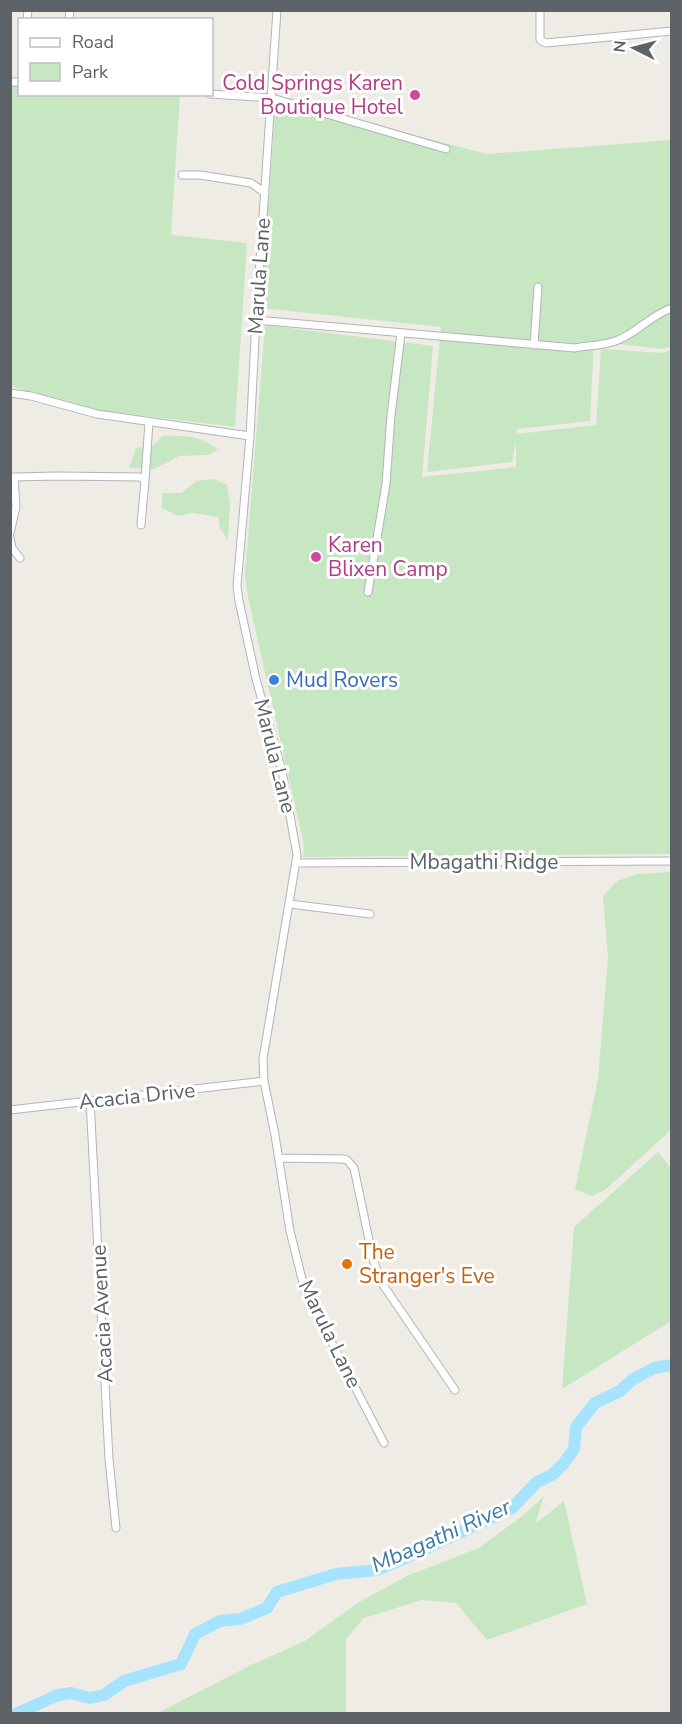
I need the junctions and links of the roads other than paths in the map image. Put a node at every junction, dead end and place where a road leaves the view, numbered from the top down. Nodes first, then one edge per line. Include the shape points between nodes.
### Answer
1 (277, 10) edge
2 (540, 10) edge
3 (672, 31) edge
4 (213, 94) edge
5 (272, 98) junction
6 (446, 148) dead end
7 (182, 175) dead end
8 (265, 193) junction
9 (538, 287) dead end
10 (672, 309) edge
11 (256, 320) junction
12 (401, 334) junction
13 (534, 345) junction
14 (10, 393) edge
15 (149, 422) junction
16 (250, 436) junction
17 (12, 477) edge
18 (145, 480) junction
19 (141, 525) dead end
20 (10, 533) edge
21 (10, 538) edge
22 (20, 558) dead end
23 (368, 591) dead end
24 (672, 861) edge
25 (297, 862) junction
26 (290, 904) junction
27 (370, 914) dead end
28 (264, 1081) junction
29 (90, 1100) junction
30 (10, 1110) edge
31 (279, 1158) junction
32 (455, 1390) dead end
33 (384, 1443) dead end
34 (116, 1528) dead end

1 - 5 street, Marula Lane
2 - 3 street via 539,35 546,43
4 - 5 street
5 - 6 street
5 - 8 street, Marula Lane
7 - 8 street via 251,183
8 - 11 street, Marula Lane
9 - 13 street
10 - 13 street via 659,312 633,333 605,345
11 - 12 street
11 - 16 street, Marula Lane
12 - 13 street
12 - 23 street via 386,484
14 - 15 street
15 - 16 street
15 - 18 street
16 - 25 street, Marula Lane via 237,593 282,771
17 - 18 street
17 - 20 street via 16,507
18 - 19 street
21 - 22 street
24 - 25 street, Mbagathi Ridge
25 - 26 street, Marula Lane
26 - 27 street
26 - 28 street, Marula Lane via 263,1059
28 - 29 street, Acacia Drive
28 - 31 street, Marula Lane
29 - 30 street, Acacia Drive
29 - 34 street, Acacia Avenue
31 - 32 street via 342,1159 354,1168 381,1282
31 - 33 street, Marula Lane via 290,1231 305,1291

